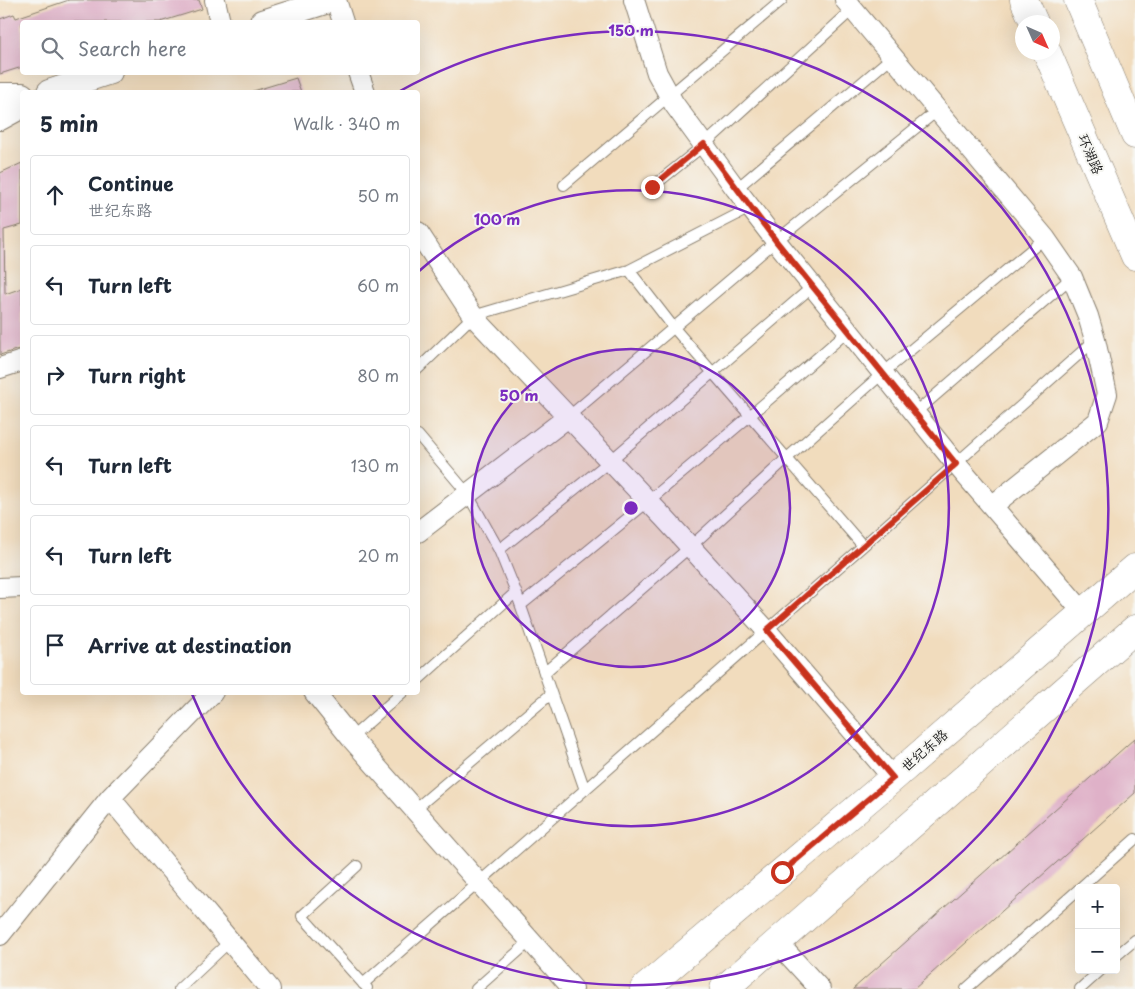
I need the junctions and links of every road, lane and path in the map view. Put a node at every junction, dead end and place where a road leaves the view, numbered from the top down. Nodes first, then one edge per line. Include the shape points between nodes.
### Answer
1 (215, 0) edge
2 (331, 0) edge
3 (336, 0) edge
4 (634, 0) edge
5 (782, 0) edge
6 (1024, 0) edge
7 (1078, 0) edge
8 (849, 5) edge
9 (1031, 15) edge
10 (220, 20) edge
11 (268, 20) edge
12 (341, 20) edge
13 (893, 56) junction
14 (1050, 60) edge
15 (101, 75) edge
16 (359, 75) edge
17 (55, 90) edge
18 (364, 90) edge
19 (0, 95) edge
20 (20, 95) edge
21 (670, 96) junction
22 (20, 102) edge
23 (20, 107) edge
24 (0, 108) edge
25 (938, 110) junction
26 (0, 118) edge
27 (1135, 135) edge
28 (704, 144) junction
29 (564, 185) dead end
30 (652, 187) dead end
31 (736, 189) junction
32 (750, 208) junction
33 (420, 235) edge
34 (1045, 238) junction
35 (776, 241) junction
36 (1135, 256) edge
37 (629, 270) junction
38 (1072, 277) junction
39 (813, 286) junction
40 (472, 316) junction
41 (674, 328) junction
42 (848, 331) junction
43 (1095, 340) junction
44 (20, 362) edge
45 (420, 367) edge
46 (0, 368) edge
47 (884, 373) junction
48 (712, 374) junction
49 (915, 413) junction
50 (751, 416) junction
51 (568, 417) junction
52 (420, 437) edge
53 (786, 459) junction
54 (610, 461) junction
55 (956, 464) junction
56 (467, 493) junction
57 (649, 502) junction
58 (992, 506) junction
59 (420, 530) edge
60 (863, 546) junction
61 (690, 547) junction
62 (499, 550) junction
63 (1135, 568) edge
64 (20, 587) edge
65 (0, 588) edge
66 (516, 592) junction
67 (521, 605) junction
68 (1083, 612) junction
69 (1135, 629) edge
70 (767, 630) junction
71 (544, 673) junction
72 (420, 678) edge
73 (551, 694) junction
74 (210, 695) edge
75 (316, 695) edge
76 (400, 695) edge
77 (351, 738) junction
78 (893, 778) junction
79 (585, 790) junction
80 (110, 798) junction
81 (414, 810) junction
82 (1135, 839) edge
83 (357, 866) dead end
84 (478, 883) junction
85 (1084, 884) edge
86 (1075, 892) edge
87 (0, 935) edge
88 (1135, 940) edge
89 (229, 942) junction
90 (529, 942) junction
91 (777, 942) junction
92 (1120, 953) edge
93 (1097, 974) edge
94 (366, 986) edge
95 (178, 989) edge
96 (270, 989) edge
97 (476, 989) edge
98 (573, 989) edge
99 (644, 989) edge
100 (724, 989) edge
101 (820, 989) edge
102 (966, 989) edge
103 (1080, 989) edge

1 - 10 street
2 - 11 street
3 - 12 street
4 - 21 street via 657,72
5 - 21 lane
6 - 9 main road
7 - 27 main road
8 - 13 street
8 - 28 lane
13 - 25 street
13 - 31 lane
14 - 36 main road, 环湖路
15 - 17 street
16 - 18 street
19 - 20 street
21 - 28 street
21 - 29 lane
22 - 24 street
23 - 26 street
25 - 34 street
25 - 35 lane
28 - 30 lane
28 - 31 street
31 - 32 street
32 - 35 street
32 - 37 lane
33 - 40 street
34 - 38 street
34 - 47 lane
35 - 39 street
35 - 41 lane
37 - 40 lane
37 - 41 lane
38 - 43 street
38 - 49 lane
39 - 42 street
39 - 48 lane
40 - 45 lane
40 - 51 street
41 - 48 lane
41 - 51 lane
42 - 47 street
42 - 50 lane
43 - 55 lane
43 - 58 street via 1107,394 1098,421
44 - 46 street
47 - 49 street
47 - 53 lane
48 - 50 lane
48 - 54 lane
49 - 55 street
50 - 53 lane
50 - 57 lane
51 - 54 street
51 - 56 street
52 - 56 lane
53 - 60 lane
53 - 61 lane
54 - 57 street
54 - 62 lane
55 - 58 street
55 - 60 lane
56 - 59 street
56 - 62 lane
57 - 61 street
57 - 67 lane
58 - 68 street
60 - 70 lane
61 - 70 street
61 - 71 lane
62 - 66 lane
63 - 68 main road, 世纪东路
64 - 65 street
66 - 67 lane
66 - 72 lane
67 - 71 lane
68 - 78 main road, 世纪东路
69 - 91 main road
70 - 78 street
70 - 79 lane
71 - 73 lane
73 - 79 lane
73 - 81 lane
74 - 80 street
75 - 77 street
76 - 77 lane
77 - 81 street
78 - 99 main road, 世纪东路
79 - 84 lane
80 - 87 street
80 - 89 street
81 - 84 street
82 - 85 lane
83 - 94 lane via 302,916
84 - 90 street
84 - 94 lane
86 - 102 lane
88 - 92 lane
89 - 95 lane
89 - 96 street
90 - 97 lane
90 - 98 street
91 - 100 main road
91 - 101 street
93 - 103 lane

